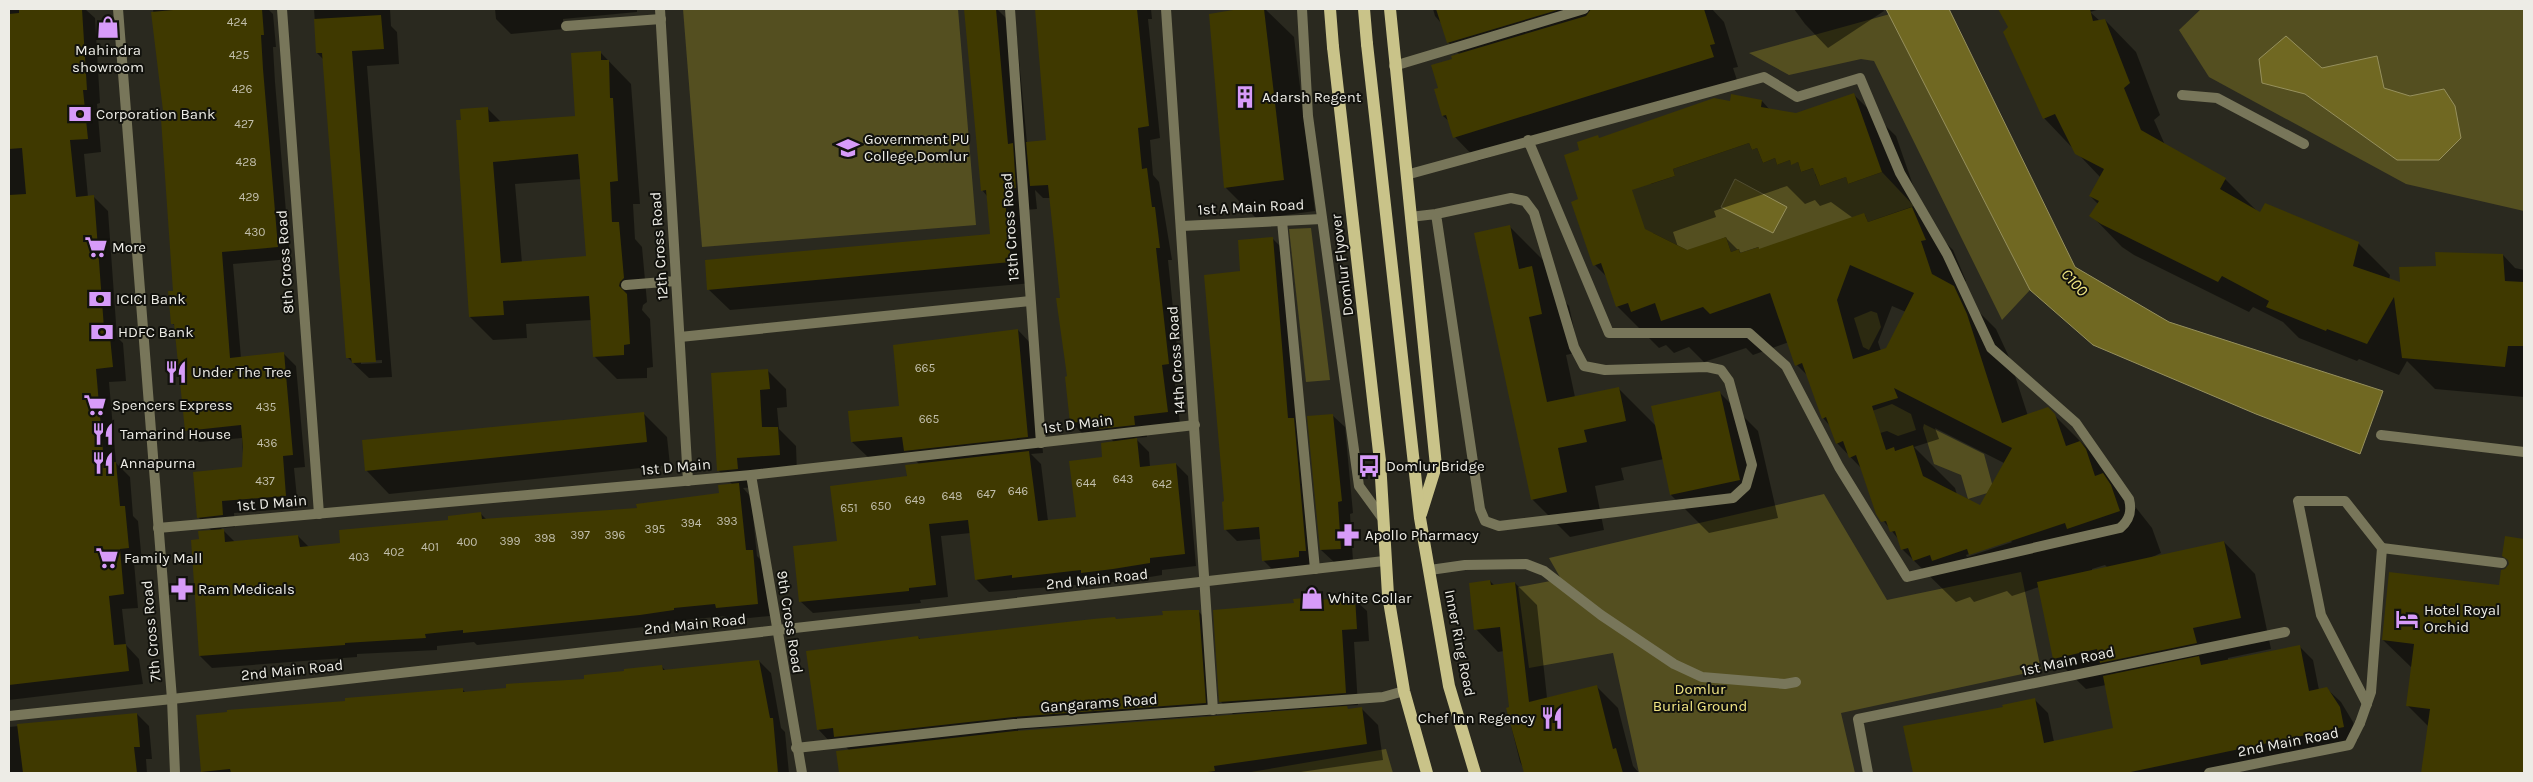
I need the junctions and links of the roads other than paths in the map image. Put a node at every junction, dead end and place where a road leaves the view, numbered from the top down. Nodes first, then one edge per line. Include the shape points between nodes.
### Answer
1 (118, 9) edge
2 (282, 9) edge
3 (1010, 9) edge
4 (1166, 9) edge
5 (1302, 9) edge
6 (1330, 9) edge
7 (1364, 9) edge
8 (1390, 9) edge
9 (1584, 9) edge
10 (660, 14) edge
11 (566, 26) dead end
12 (1394, 66) junction
13 (2182, 95) dead end
14 (1528, 140) junction
15 (2304, 144) dead end
16 (1406, 175) junction
17 (1436, 214) junction
18 (1410, 217) junction
19 (1322, 218) junction
20 (1282, 221) junction
21 (1182, 226) junction
22 (676, 281) junction
23 (626, 285) dead end
24 (1030, 301) junction
25 (680, 337) junction
26 (1195, 425) junction
27 (2381, 435) dead end
28 (1041, 443) junction
29 (2524, 452) edge
30 (751, 475) junction
31 (688, 481) junction
32 (319, 514) junction
33 (1384, 518) junction
34 (1420, 518) junction
35 (158, 528) junction
36 (2382, 548) junction
37 (1384, 561) junction
38 (2502, 563) dead end
39 (1315, 569) junction
40 (1430, 570) junction
41 (1205, 582) junction
42 (776, 630) junction
43 (2285, 632) dead end
44 (1796, 682) dead end
45 (1404, 691) junction
46 (172, 698) junction
47 (2367, 704) junction
48 (1213, 710) junction
49 (9, 716) edge
50 (796, 748) junction
51 (175, 773) edge
52 (802, 773) edge
53 (1427, 773) edge
54 (1475, 773) edge
55 (1868, 773) edge
56 (2209, 773) edge

1 - 35 street, 7th Cross Road
2 - 32 street, 8th Cross Road
3 - 24 street, 13th Cross Road
4 - 21 street, 14th Cross Road
5 - 19 street via 1308,116
6 - 33 main road, Domlur Flyover, bridge
7 - 34 main road, bridge
8 - 12 main road
9 - 12 street
10 - 11 street
10 - 22 street, 12th Cross Road
12 - 16 main road
13 - 15 street via 2217,98
14 - 14 street via 1609,333 1750,333 1786,366 1839,467 1907,577 2120,528 2128,519 2128,499 2076,423 1991,348 1947,254 1900,173 1860,78 1797,97 1764,77
14 - 16 street
16 - 18 main road
17 - 17 street via 1511,198 1525,201 1534,213 1574,347 1584,366 1605,370 1707,367 1722,370 1729,381 1752,465 1746,486 1733,498 1499,526 1485,521 1480,509
17 - 18 street
18 - 34 main road via 1436,466
19 - 20 street, 1st A Main Road
19 - 33 street via 1359,486
20 - 21 street, 1st A Main Road
20 - 39 street
21 - 26 street, 14th Cross Road
22 - 23 street
22 - 25 street, 12th Cross Road
24 - 25 street
24 - 28 street, 13th Cross Road
25 - 31 street, 12th Cross Road
26 - 28 street, 1st D Main
26 - 41 street, 14th Cross Road
27 - 29 street
28 - 30 street, 1st D Main
30 - 31 street, 1st D Main
30 - 42 street, 9th Cross Road
31 - 32 street, 1st D Main
32 - 35 street, 1st D Main
33 - 37 main road
34 - 40 main road, Inner Ring Road
35 - 46 street, 7th Cross Road
36 - 38 street
36 - 47 street via 2371,692
36 - 47 street via 2345,501 2298,501 2322,615
37 - 39 street, 2nd Main Road
37 - 45 main road
39 - 41 street, 2nd Main Road
40 - 44 street via 1465,565 1526,564 1544,571 1674,664 1702,677 1785,684
40 - 54 main road, Inner Ring Road via 1449,686
41 - 42 street, 2nd Main Road
41 - 48 street, 14th Cross Road
42 - 46 street, 2nd Main Road
42 - 50 street, 9th Cross Road
43 - 55 street, 1st Main Road via 1858,719
45 - 48 street, Gangarams Road via 1383,697
45 - 53 main road
46 - 49 street, 2nd Main Road
46 - 51 street, 7th Cross Road
47 - 56 street, 2nd Main Road via 2349,745
48 - 50 street, Gangarams Road via 1014,724
50 - 52 street, 9th Cross Road

